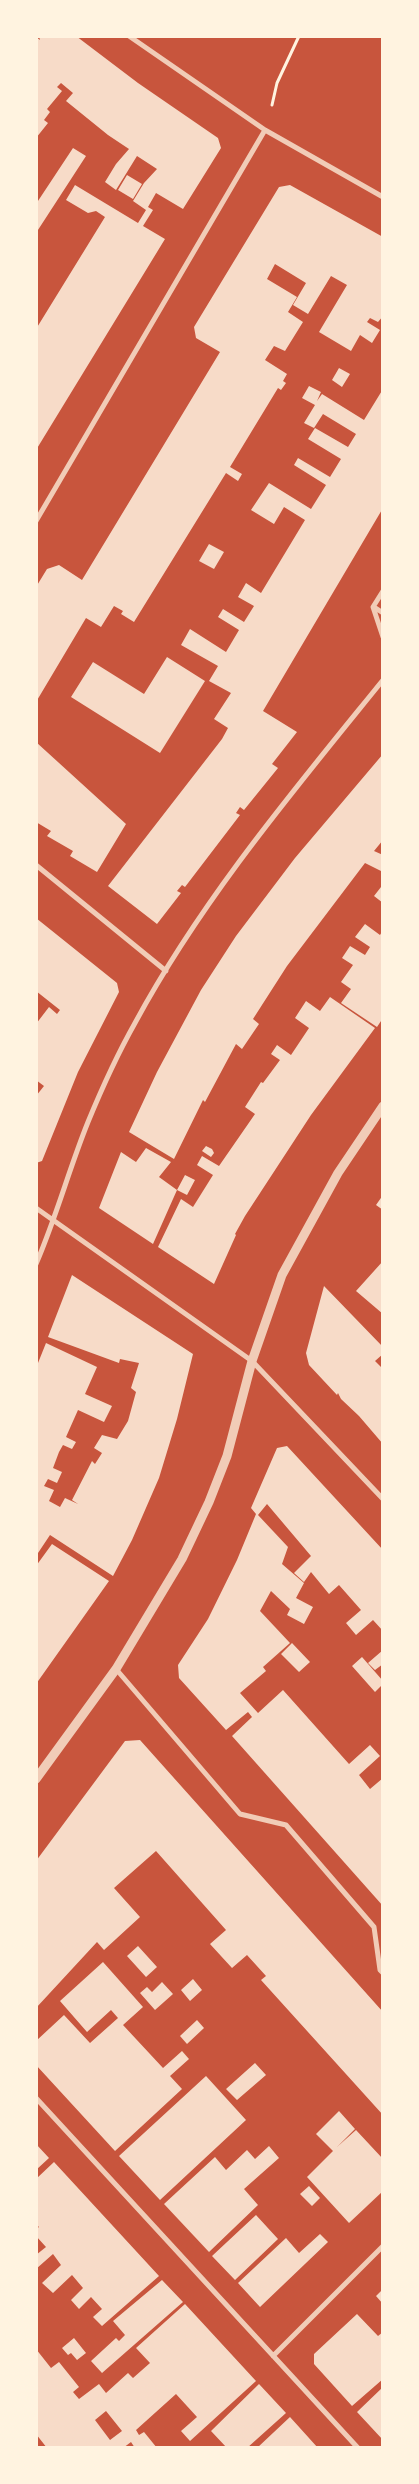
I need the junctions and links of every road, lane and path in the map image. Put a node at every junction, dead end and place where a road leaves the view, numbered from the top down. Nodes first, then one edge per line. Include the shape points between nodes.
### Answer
1 (129, 36) edge
2 (299, 36) edge
3 (265, 130) junction
4 (383, 197) edge
5 (36, 521) edge
6 (383, 591) edge
7 (373, 607) junction
8 (383, 613) edge
9 (383, 637) edge
10 (383, 680) edge
11 (36, 865) edge
12 (166, 971) junction
13 (383, 1106) edge
14 (36, 1208) edge
15 (55, 1221) junction
16 (36, 1264) edge
17 (252, 1361) junction
18 (383, 1499) edge
19 (116, 1669) junction
20 (36, 1779) edge
21 (383, 1973) edge
22 (36, 2098) edge
23 (383, 2246) edge
24 (273, 2356) junction
25 (358, 2448) edge

1 - 3 street
2 - 3 path via 277,83
3 - 4 street
3 - 5 street
6 - 7 street
7 - 8 street
7 - 9 street
10 - 12 street via 252,842
11 - 12 street
12 - 15 street via 108,1076 88,1123
13 - 17 street via 338,1173 282,1275
14 - 15 street
15 - 16 street
15 - 17 street
17 - 18 street
17 - 19 street via 230,1446 209,1502 182,1560
19 - 20 street
19 - 21 street via 240,1814 286,1826 374,1927
22 - 24 street
23 - 24 street
24 - 25 street

